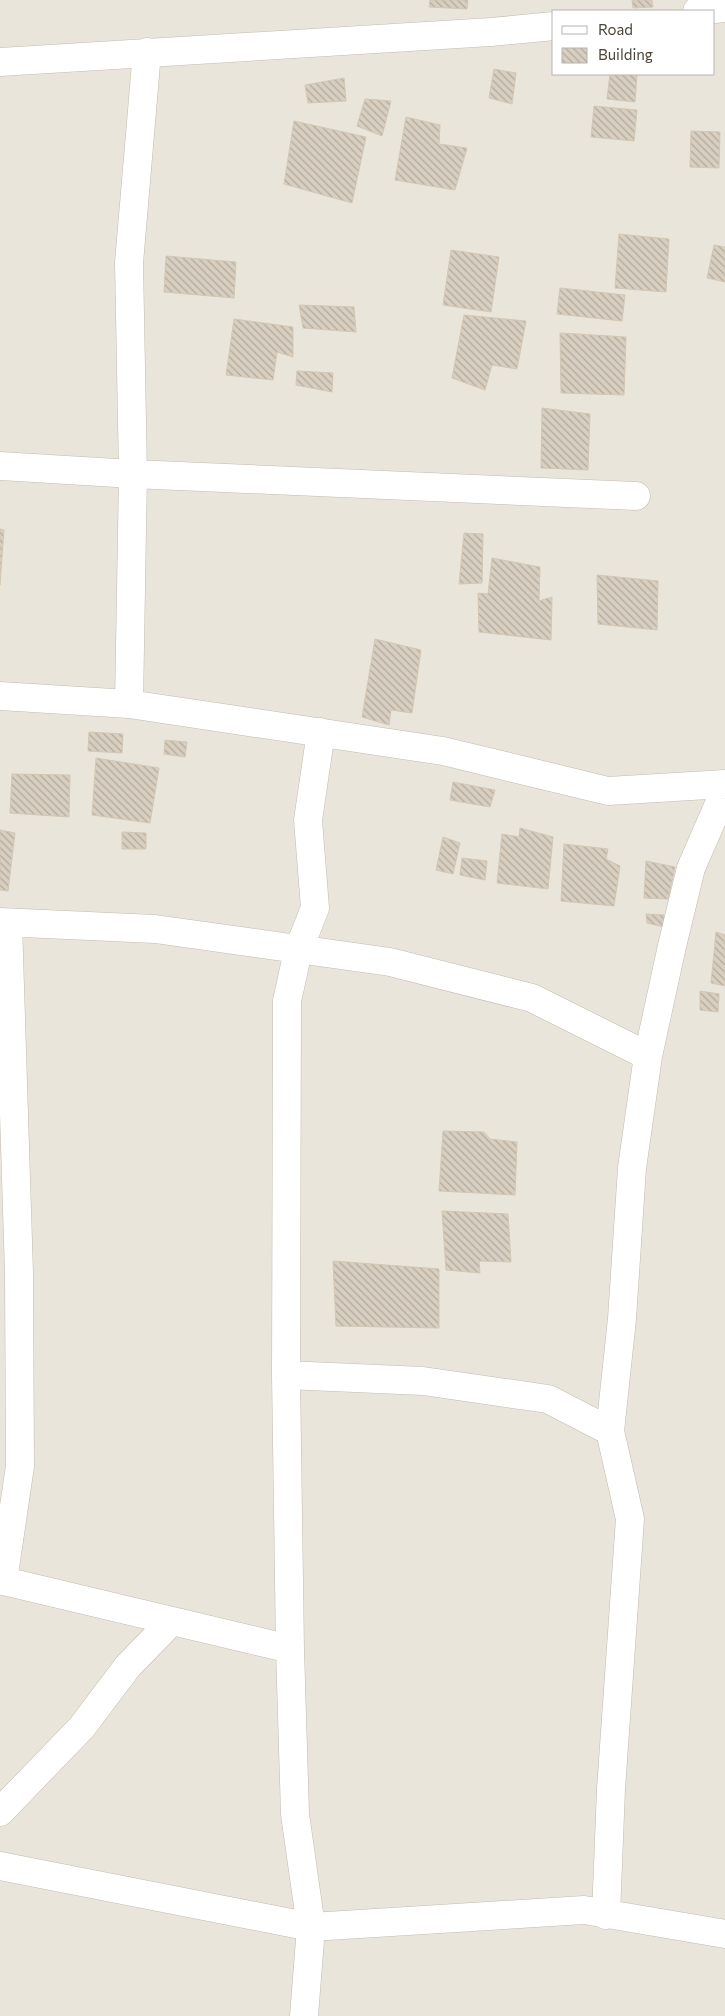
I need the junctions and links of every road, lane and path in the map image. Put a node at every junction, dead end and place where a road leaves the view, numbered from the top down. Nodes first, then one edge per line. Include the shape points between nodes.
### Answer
1 (725, 8) edge
2 (706, 10) edge
3 (552, 26) edge
4 (147, 52) junction
5 (0, 62) edge
6 (0, 466) edge
7 (133, 474) junction
8 (636, 496) dead end
9 (0, 696) edge
10 (129, 704) junction
11 (321, 732) junction
12 (725, 784) edge
13 (725, 790) edge
14 (4, 922) edge
15 (298, 951) junction
16 (648, 1056) junction
17 (286, 1375) junction
18 (610, 1432) junction
19 (2, 1581) edge
20 (172, 1620) junction
21 (290, 1649) junction
22 (0, 1812) edge
23 (0, 1866) edge
24 (606, 1915) junction
25 (311, 1927) junction
26 (725, 1934) edge
27 (304, 2016) edge

1 - 2 street
3 - 4 street
4 - 5 street
4 - 7 street via 129,263
6 - 7 street
7 - 8 street
7 - 10 street
9 - 10 street
10 - 11 street
11 - 12 street via 442,751 608,791
11 - 15 street via 308,820 315,908
13 - 16 street via 691,868
14 - 15 street via 155,929
14 - 19 street via 19,1273 20,1466
15 - 16 street via 390,962 532,998
15 - 17 street via 287,1000
16 - 18 street via 632,1168 622,1319
17 - 18 street via 423,1380 548,1399
17 - 21 street
18 - 24 street via 630,1519 611,1789
19 - 20 street
20 - 21 street
20 - 22 street via 128,1666 82,1727
21 - 25 street via 294,1814
23 - 25 street
24 - 25 street via 584,1910
24 - 26 street
25 - 27 street

